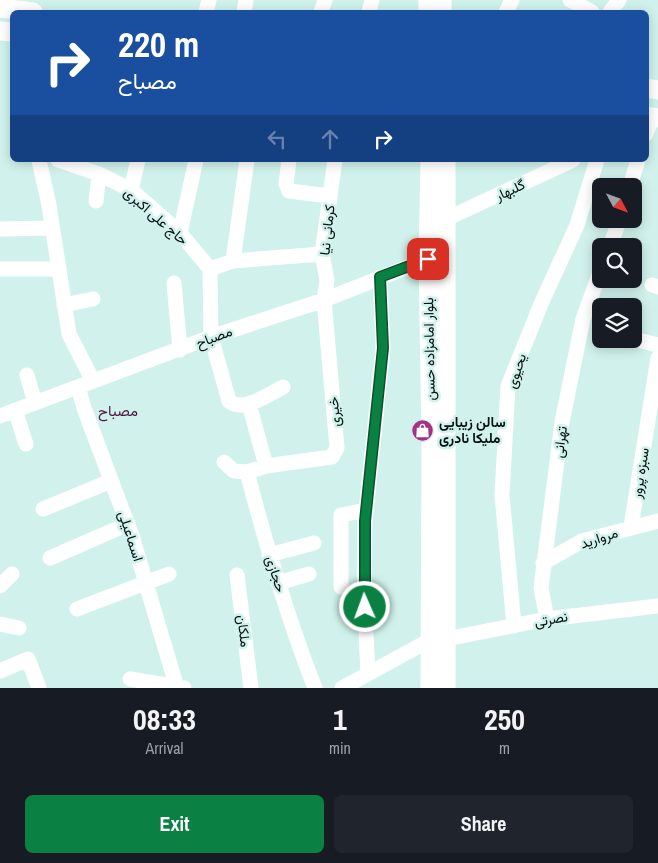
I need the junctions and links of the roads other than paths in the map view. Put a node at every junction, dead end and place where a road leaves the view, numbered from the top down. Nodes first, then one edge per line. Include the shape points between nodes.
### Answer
1 (576, 1) edge
2 (0, 8) edge
3 (18, 10) edge
4 (589, 10) edge
5 (39, 162) edge
6 (64, 162) edge
7 (138, 162) edge
8 (196, 162) edge
9 (246, 162) edge
10 (289, 162) edge
11 (334, 162) edge
12 (430, 162) edge
13 (446, 162) edge
14 (569, 162) edge
15 (596, 162) edge
16 (637, 162) edge
17 (100, 174) junction
18 (632, 178) edge
19 (131, 190) junction
20 (330, 196) junction
21 (96, 201) dead end
22 (446, 219) junction
23 (52, 228) junction
24 (0, 229) edge
25 (180, 233) junction
26 (322, 254) junction
27 (428, 259) junction
28 (233, 261) junction
29 (0, 269) edge
30 (58, 269) junction
31 (210, 269) junction
32 (380, 277) junction
33 (174, 283) dead end
34 (594, 288) edge
35 (93, 298) dead end
36 (324, 300) junction
37 (64, 305) junction
38 (212, 337) junction
39 (642, 340) edge
40 (658, 345) edge
41 (180, 350) junction
42 (658, 358) edge
43 (27, 375) dead end
44 (85, 384) junction
45 (283, 387) dead end
46 (35, 403) junction
47 (249, 404) junction
48 (15, 410) junction
49 (0, 416) edge
50 (26, 444) dead end
51 (266, 466) junction
52 (111, 481) junction
53 (43, 509) dead end
54 (366, 510) junction
55 (658, 521) edge
56 (128, 524) junction
57 (631, 527) junction
58 (314, 543) dead end
59 (269, 555) junction
60 (50, 558) dead end
61 (543, 563) junction
62 (12, 574) dead end
63 (169, 574) dead end
64 (308, 574) dead end
65 (237, 575) dead end
66 (146, 583) junction
67 (278, 584) junction
68 (0, 586) edge
69 (341, 587) dead end
70 (658, 606) edge
71 (77, 609) dead end
72 (547, 619) junction
73 (0, 624) edge
74 (514, 626) junction
75 (19, 628) dead end
76 (438, 640) junction
77 (0, 671) edge
78 (368, 674) junction
79 (130, 679) dead end
80 (180, 687) edge
81 (38, 688) edge
82 (251, 688) edge
83 (314, 688) edge
84 (342, 688) edge
85 (430, 688) edge
86 (446, 688) edge

1 - 4 street
2 - 3 main road
5 - 23 street, اسماعیلی
6 - 17 street, حاج علی اکبری
7 - 19 street
8 - 25 street
9 - 28 street
10 - 20 street via 286,184 289,191
11 - 20 street, کرمانی نیا
12 - 27 main road, بلوار امامزاده حسن
13 - 22 main road, بلوار امامزاده حسن
14 - 22 street, گلبهار
15 - 74 street, یحیوی via 577,225 508,386 502,495
16 - 18 street
17 - 19 street, حاج علی اکبری
17 - 21 street
19 - 25 street, حاج علی اکبری
20 - 26 street, کرمانی نیا
22 - 76 main road, بلوار امامزاده حسن
23 - 24 street
23 - 30 street, اسماعیلی
25 - 31 street, حاج علی اکبری
26 - 28 street
26 - 36 street, کرمانی نیا via 328,280
27 - 32 street, مصباح
27 - 76 main road, بلوار امامزاده حسن
28 - 31 street
29 - 30 street
30 - 37 street, اسماعیلی
31 - 38 street
32 - 36 street, مصباح
32 - 54 street via 383,348
33 - 41 street
34 - 61 street, تهرانی via 583,319 562,422
35 - 37 street
36 - 38 street, مصباح
36 - 51 street, خیری via 337,448 332,457
37 - 44 street, اسماعیلی via 69,334
38 - 41 street, مصباح
38 - 47 street via 229,401 239,406
39 - 40 street
41 - 44 street, مصباح
42 - 57 street, سبزه پرور
43 - 46 street
44 - 46 street, مصباح
44 - 52 street, اسماعیلی via 84,408
45 - 47 street
46 - 48 street, مصباح
47 - 51 street
48 - 49 street, مصباح
48 - 50 street
51 - 59 street, حجازی via 235,468
52 - 53 street
52 - 56 street, اسماعیلی
54 - 69 street via 341,515
54 - 78 street via 364,590
55 - 57 street, مروارید
56 - 60 street
56 - 66 street, اسماعیلی
57 - 61 street, مروارید via 582,541
58 - 59 street
59 - 67 street, حجازی
61 - 72 street, تهرانی via 541,588
62 - 68 street
63 - 66 street
64 - 67 street
65 - 82 street, ملکان
66 - 71 street
66 - 80 street, اسماعیلی
67 - 83 street, حجازی
70 - 72 street, نصرتی
72 - 74 street, نصرتی
73 - 75 street
74 - 76 street, نصرتی
76 - 78 street, نصرتی
76 - 85 main road, بلوار امامزاده حسن
76 - 86 main road, بلوار امامزاده حسن
77 - 81 street via 28,659
78 - 84 street, نصرتی
79 - 80 street

